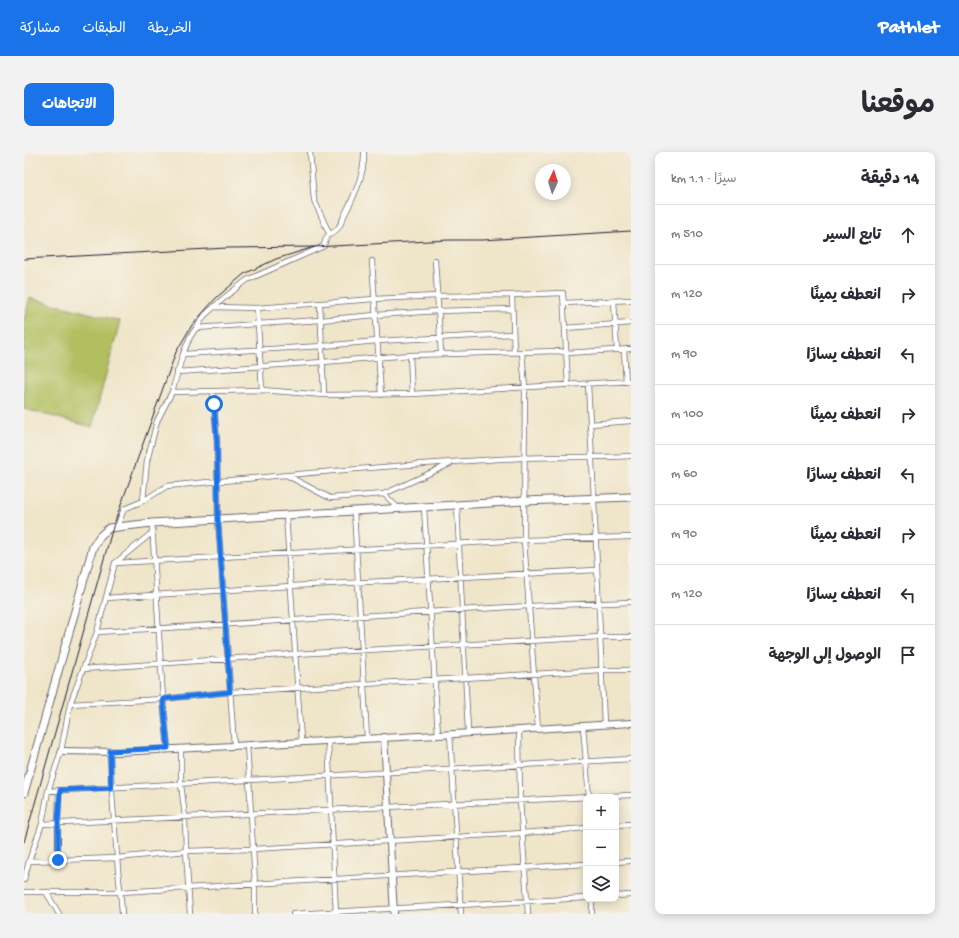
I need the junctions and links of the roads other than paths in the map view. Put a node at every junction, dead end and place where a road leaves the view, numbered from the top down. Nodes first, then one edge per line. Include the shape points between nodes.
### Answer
1 (310, 152) edge
2 (364, 152) edge
3 (330, 233) junction
4 (435, 260) dead end
5 (372, 261) dead end
6 (512, 295) junction
7 (437, 296) junction
8 (374, 299) junction
9 (631, 300) edge
10 (614, 301) junction
11 (564, 303) junction
12 (320, 304) junction
13 (214, 306) junction
14 (257, 308) junction
15 (512, 309) junction
16 (438, 311) junction
17 (375, 315) junction
18 (321, 320) junction
19 (631, 323) edge
20 (616, 324) junction
21 (258, 325) junction
22 (196, 328) junction
23 (565, 328) junction
24 (513, 334) junction
25 (440, 337) junction
26 (377, 341) junction
27 (322, 346) junction
28 (260, 349) junction
29 (631, 349) edge
30 (617, 350) junction
31 (624, 350) junction
32 (514, 352) junction
33 (522, 352) junction
34 (567, 352) junction
35 (441, 353) junction
36 (183, 354) junction
37 (410, 355) junction
38 (378, 357) junction
39 (323, 362) junction
40 (261, 366) junction
41 (177, 372) junction
42 (628, 381) edge
43 (588, 384) junction
44 (568, 385) junction
45 (525, 388) junction
46 (262, 390) junction
47 (172, 392) junction
48 (213, 392) junction
49 (381, 394) junction
50 (412, 394) junction
51 (324, 395) junction
52 (631, 421) edge
53 (590, 424) junction
54 (631, 456) edge
55 (524, 458) junction
56 (592, 458) junction
57 (454, 462) junction
58 (287, 476) junction
59 (218, 481) junction
60 (384, 494) junction
61 (631, 497) edge
62 (594, 499) junction
63 (524, 501) junction
64 (143, 502) junction
65 (457, 505) junction
66 (424, 507) junction
67 (398, 508) junction
68 (354, 511) junction
69 (286, 515) junction
70 (218, 519) junction
71 (152, 523) junction
72 (117, 527) junction
73 (153, 532) junction
74 (595, 537) junction
75 (631, 537) edge
76 (524, 540) junction
77 (459, 544) junction
78 (426, 545) junction
79 (356, 550) junction
80 (289, 553) junction
81 (221, 557) junction
82 (155, 561) junction
83 (114, 563) junction
84 (596, 570) junction
85 (527, 574) junction
86 (461, 578) junction
87 (428, 579) junction
88 (358, 583) junction
89 (291, 586) junction
90 (223, 591) junction
91 (157, 596) junction
92 (106, 598) junction
93 (631, 602) edge
94 (598, 604) junction
95 (529, 606) junction
96 (462, 611) junction
97 (430, 612) junction
98 (360, 617) junction
99 (293, 621) junction
100 (226, 624) junction
101 (159, 629) junction
102 (96, 632) junction
103 (600, 637) junction
104 (631, 637) edge
105 (532, 641) junction
106 (464, 645) junction
107 (432, 647) junction
108 (362, 651) junction
109 (295, 654) junction
110 (228, 658) junction
111 (161, 664) junction
112 (83, 669) junction
113 (601, 670) junction
114 (631, 670) edge
115 (534, 674) junction
116 (465, 679) junction
117 (434, 680) junction
118 (364, 684) junction
119 (298, 688) junction
120 (230, 692) junction
121 (163, 699) junction
122 (70, 704) junction
123 (631, 723) edge
124 (604, 724) junction
125 (583, 726) junction
126 (538, 729) junction
127 (519, 730) junction
128 (468, 732) junction
129 (450, 734) junction
130 (438, 735) junction
131 (384, 737) junction
132 (367, 738) junction
133 (328, 740) junction
134 (301, 741) junction
135 (247, 744) junction
136 (234, 745) junction
137 (168, 748) junction
138 (181, 748) junction
139 (61, 751) junction
140 (110, 751) junction
141 (631, 759) edge
142 (585, 762) junction
143 (519, 766) junction
144 (452, 769) junction
145 (386, 773) junction
146 (330, 776) junction
147 (249, 780) junction
148 (180, 784) junction
149 (111, 788) junction
150 (60, 790) junction
151 (48, 791) junction
152 (24, 793) edge
153 (589, 794) edge
154 (631, 794) edge
155 (619, 795) edge
156 (583, 797) edge
157 (520, 800) junction
158 (454, 803) junction
159 (388, 807) junction
160 (331, 809) junction
161 (251, 813) junction
162 (185, 816) junction
163 (114, 820) junction
164 (58, 823) junction
165 (42, 824) junction
166 (631, 824) edge
167 (619, 826) edge
168 (583, 828) edge
169 (523, 833) junction
170 (456, 837) junction
171 (390, 841) junction
172 (333, 845) junction
173 (253, 850) junction
174 (186, 851) junction
175 (117, 858) junction
176 (58, 860) junction
177 (29, 861) junction
178 (631, 861) edge
179 (619, 862) edge
180 (583, 864) edge
181 (525, 867) junction
182 (458, 871) junction
183 (392, 875) junction
184 (335, 879) junction
185 (24, 880) edge
186 (255, 884) junction
187 (188, 888) junction
188 (24, 892) edge
189 (46, 892) junction
190 (121, 892) junction
191 (631, 895) edge
192 (619, 896) edge
193 (583, 898) edge
194 (528, 901) junction
195 (592, 902) edge
196 (460, 905) junction
197 (394, 911) edge
198 (336, 913) edge
199 (59, 914) edge
200 (122, 914) edge
201 (190, 914) edge
202 (255, 914) edge
203 (293, 914) edge
204 (460, 914) edge
205 (528, 914) edge
206 (592, 914) edge

1 - 3 street via 314,200
2 - 3 street via 360,180 352,200 338,228
3 - 13 street via 325,239 324,246 247,280
4 - 7 street
5 - 8 street
6 - 7 street
6 - 11 street via 563,293
6 - 15 street
7 - 8 street
7 - 16 street
8 - 12 street
8 - 17 street
9 - 10 street
10 - 11 street
10 - 20 street
11 - 23 street
12 - 14 street
12 - 18 street
13 - 14 street
13 - 22 street
14 - 21 street
15 - 16 street
15 - 24 street
16 - 17 street
16 - 25 street
17 - 18 street
17 - 26 street
18 - 21 street
18 - 27 street
19 - 20 street
20 - 23 street
20 - 30 street
21 - 22 street
21 - 28 street
22 - 36 street
23 - 34 street
24 - 25 street
24 - 32 street
25 - 26 street
25 - 35 street
26 - 27 street
26 - 38 street
27 - 28 street
27 - 39 street
28 - 36 street
28 - 40 street
29 - 31 street
30 - 31 street
30 - 34 street
31 - 42 street
32 - 33 street
32 - 35 street
33 - 34 street
33 - 45 street
34 - 44 street
35 - 37 street
36 - 41 street
37 - 38 street
37 - 50 street
38 - 39 street
38 - 49 street
39 - 40 street
39 - 51 street
40 - 41 street
40 - 46 street
41 - 47 street
42 - 43 street
43 - 44 street
43 - 53 street
44 - 45 street
45 - 50 street
45 - 55 street
46 - 48 street
46 - 51 street
47 - 48 street
47 - 64 street via 158,421 147,461
48 - 59 street
49 - 50 street
49 - 51 street
52 - 53 street
53 - 56 street
54 - 56 street
55 - 56 street
55 - 57 street
55 - 63 street
56 - 62 street
57 - 58 street
57 - 60 street
58 - 59 street
58 - 60 street via 330,498
59 - 64 street via 167,486
59 - 70 street
60 - 67 street
61 - 62 main road
62 - 63 main road
62 - 74 street
63 - 65 main road
63 - 76 street
64 - 72 street via 124,509
65 - 66 main road
65 - 77 street
66 - 67 main road
66 - 78 street
67 - 68 main road
68 - 69 main road
68 - 79 street
69 - 70 main road
69 - 80 street
70 - 71 main road
70 - 81 street
71 - 72 main road
71 - 73 street
72 - 152 main road via 109,528 93,547
73 - 82 street
73 - 83 street
74 - 75 street
74 - 76 street
74 - 84 street
76 - 77 street
76 - 85 street
77 - 78 street
77 - 86 street
78 - 79 street
78 - 87 street
79 - 80 street
79 - 88 street
80 - 81 street
80 - 89 street
81 - 82 street
81 - 90 street
82 - 83 street
82 - 91 street
83 - 92 street
84 - 85 street
84 - 94 street
85 - 86 street
85 - 95 street
86 - 87 street
86 - 96 street
87 - 88 street
87 - 97 street
88 - 89 street
88 - 98 street
89 - 90 street
89 - 99 street
90 - 91 street
90 - 100 street
91 - 92 street
91 - 101 street
92 - 102 street
93 - 94 street
94 - 95 street
94 - 103 street
95 - 96 street
95 - 105 street
96 - 97 street
96 - 106 street
97 - 98 street
97 - 107 street
98 - 99 street
98 - 108 street
99 - 100 street
99 - 109 street
100 - 101 street
100 - 110 street
101 - 102 street
101 - 111 street
102 - 112 street
103 - 104 street
103 - 105 street
103 - 113 street
105 - 106 street
105 - 115 street
106 - 107 street
106 - 116 street
107 - 108 street
107 - 117 street
108 - 109 street
108 - 118 street
109 - 110 street
109 - 119 street
110 - 111 street
110 - 120 street
111 - 112 street
111 - 121 street
112 - 122 street
113 - 114 street
113 - 115 street
113 - 124 street
115 - 116 street
115 - 126 street
116 - 117 street
116 - 128 street
117 - 118 street
117 - 130 street
118 - 119 street
118 - 132 street
119 - 120 street
119 - 134 street
120 - 121 street
120 - 136 street
121 - 122 street
121 - 137 street
122 - 139 street
123 - 124 street
124 - 125 street
125 - 126 street
125 - 142 street
126 - 127 street
127 - 128 street
127 - 143 street
128 - 129 street
129 - 130 street
129 - 144 street
130 - 131 street
131 - 132 street
131 - 145 street
132 - 133 street
133 - 134 street
133 - 146 street
134 - 135 street
135 - 136 street
135 - 147 street
136 - 138 street
137 - 138 street
137 - 140 street
138 - 148 street
139 - 140 street
139 - 151 street
140 - 149 street
141 - 142 street
142 - 143 street
142 - 153 street
143 - 144 street
143 - 157 street
144 - 145 street
144 - 158 street
145 - 146 street
145 - 159 street
146 - 147 street
146 - 160 street
147 - 148 street
147 - 161 street
148 - 149 street
148 - 162 street
149 - 150 street
149 - 163 street
150 - 151 street
150 - 164 street
151 - 165 street
154 - 155 street
156 - 157 street
157 - 158 street
157 - 169 street
158 - 159 street
158 - 170 street
159 - 160 street
159 - 171 street
160 - 161 street
160 - 172 street
161 - 162 street
161 - 173 street
162 - 163 street
162 - 174 street
163 - 164 street
163 - 175 street
164 - 165 street
164 - 176 street
165 - 177 street
166 - 167 street
168 - 169 street
169 - 170 street
169 - 181 street
170 - 171 street
170 - 182 street
171 - 172 street
171 - 183 street
172 - 173 street
172 - 184 street
173 - 174 street
173 - 186 street
174 - 175 street
174 - 187 street
175 - 176 street
175 - 190 street
176 - 177 street
177 - 185 street
178 - 179 street
180 - 181 street
181 - 182 street
181 - 194 street
182 - 183 street
182 - 196 street
183 - 184 street
183 - 197 street
184 - 186 street
184 - 198 street
186 - 187 street
186 - 202 street
187 - 190 street
187 - 201 street
188 - 189 street
189 - 190 street
189 - 199 street
190 - 200 street
191 - 192 street
193 - 194 street
194 - 196 street
194 - 205 street
195 - 206 street
196 - 197 street
196 - 204 street
197 - 198 street
198 - 203 street

